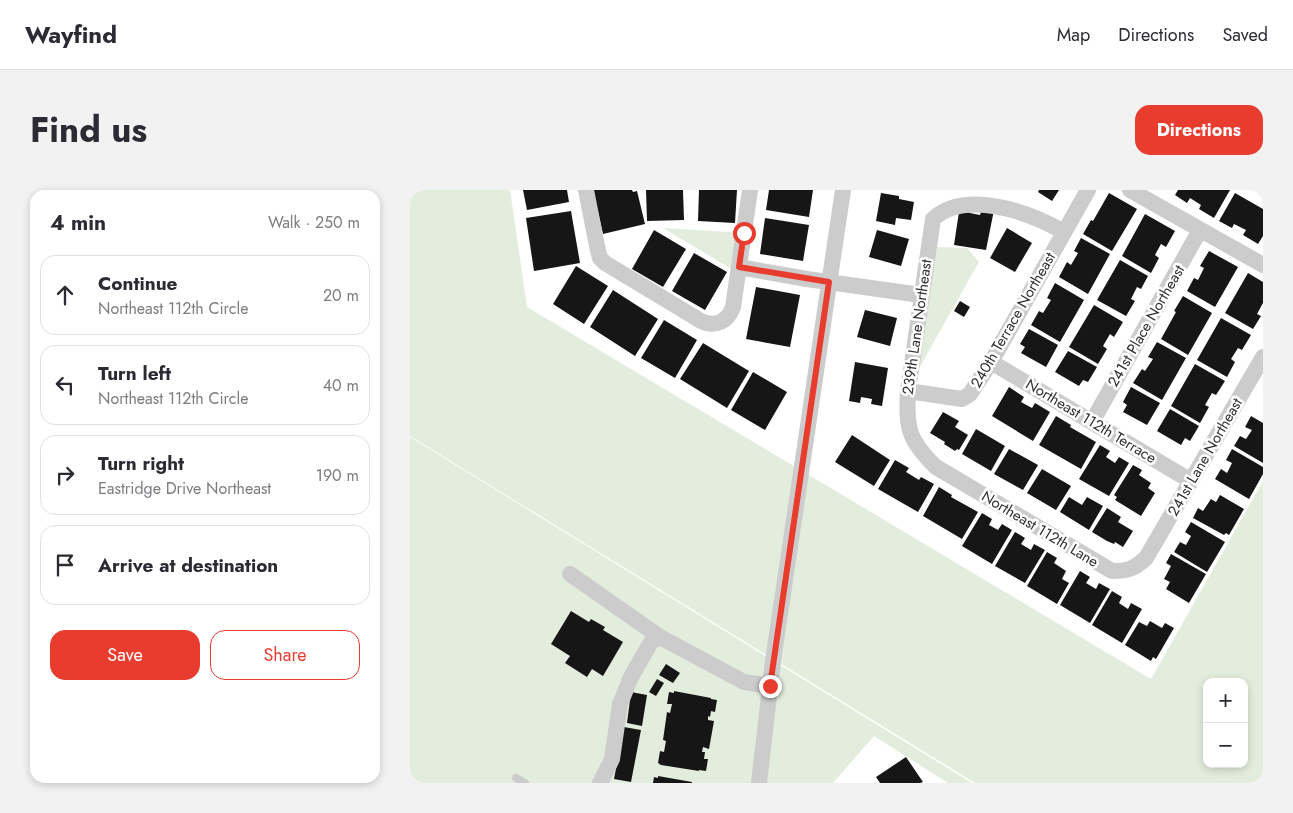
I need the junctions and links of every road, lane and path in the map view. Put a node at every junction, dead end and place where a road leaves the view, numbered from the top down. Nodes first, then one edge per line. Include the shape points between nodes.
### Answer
1 (586, 190) edge
2 (750, 190) edge
3 (843, 190) edge
4 (1088, 190) edge
5 (1130, 190) edge
6 (1200, 230) junction
7 (1064, 232) junction
8 (1263, 265) edge
9 (739, 267) junction
10 (829, 282) junction
11 (921, 295) junction
12 (1263, 356) edge
13 (991, 362) junction
14 (908, 391) junction
15 (1092, 422) junction
16 (936, 467) joint
17 (1191, 482) junction
18 (1146, 558) joint
19 (570, 574) dead end
20 (660, 637) junction
21 (770, 686) junction
22 (516, 778) dead end
23 (525, 783) edge
24 (600, 783) edge
25 (759, 783) edge

1 - 9 street via 600,258 605,264 701,321 714,324 729,315
2 - 9 street
3 - 10 street
4 - 7 street, 240th Terrace Northeast
5 - 6 street
6 - 8 street
6 - 15 street, 241st Place Northeast
7 - 11 street, 239th Lane Northeast via 1009,200 974,193 955,196 939,208 933,219
7 - 13 street, 240th Terrace Northeast
9 - 10 street
10 - 11 street
10 - 21 street
11 - 14 street, 239th Lane Northeast
12 - 17 street, 241st Lane Northeast
13 - 14 street, 240th Terrace Northeast via 970,394 962,399
13 - 15 street, Northeast 112th Terrace
14 - 16 street, 239th Lane Northeast via 908,427 917,447
15 - 17 street, Northeast 112th Terrace
16 - 18 street, Northeast 112th Lane via 1112,571 1136,567
17 - 18 street, 241st Lane Northeast
19 - 20 street
20 - 21 street via 744,682
20 - 24 street via 651,642 631,677 620,704 612,759
21 - 25 street
22 - 23 lane

